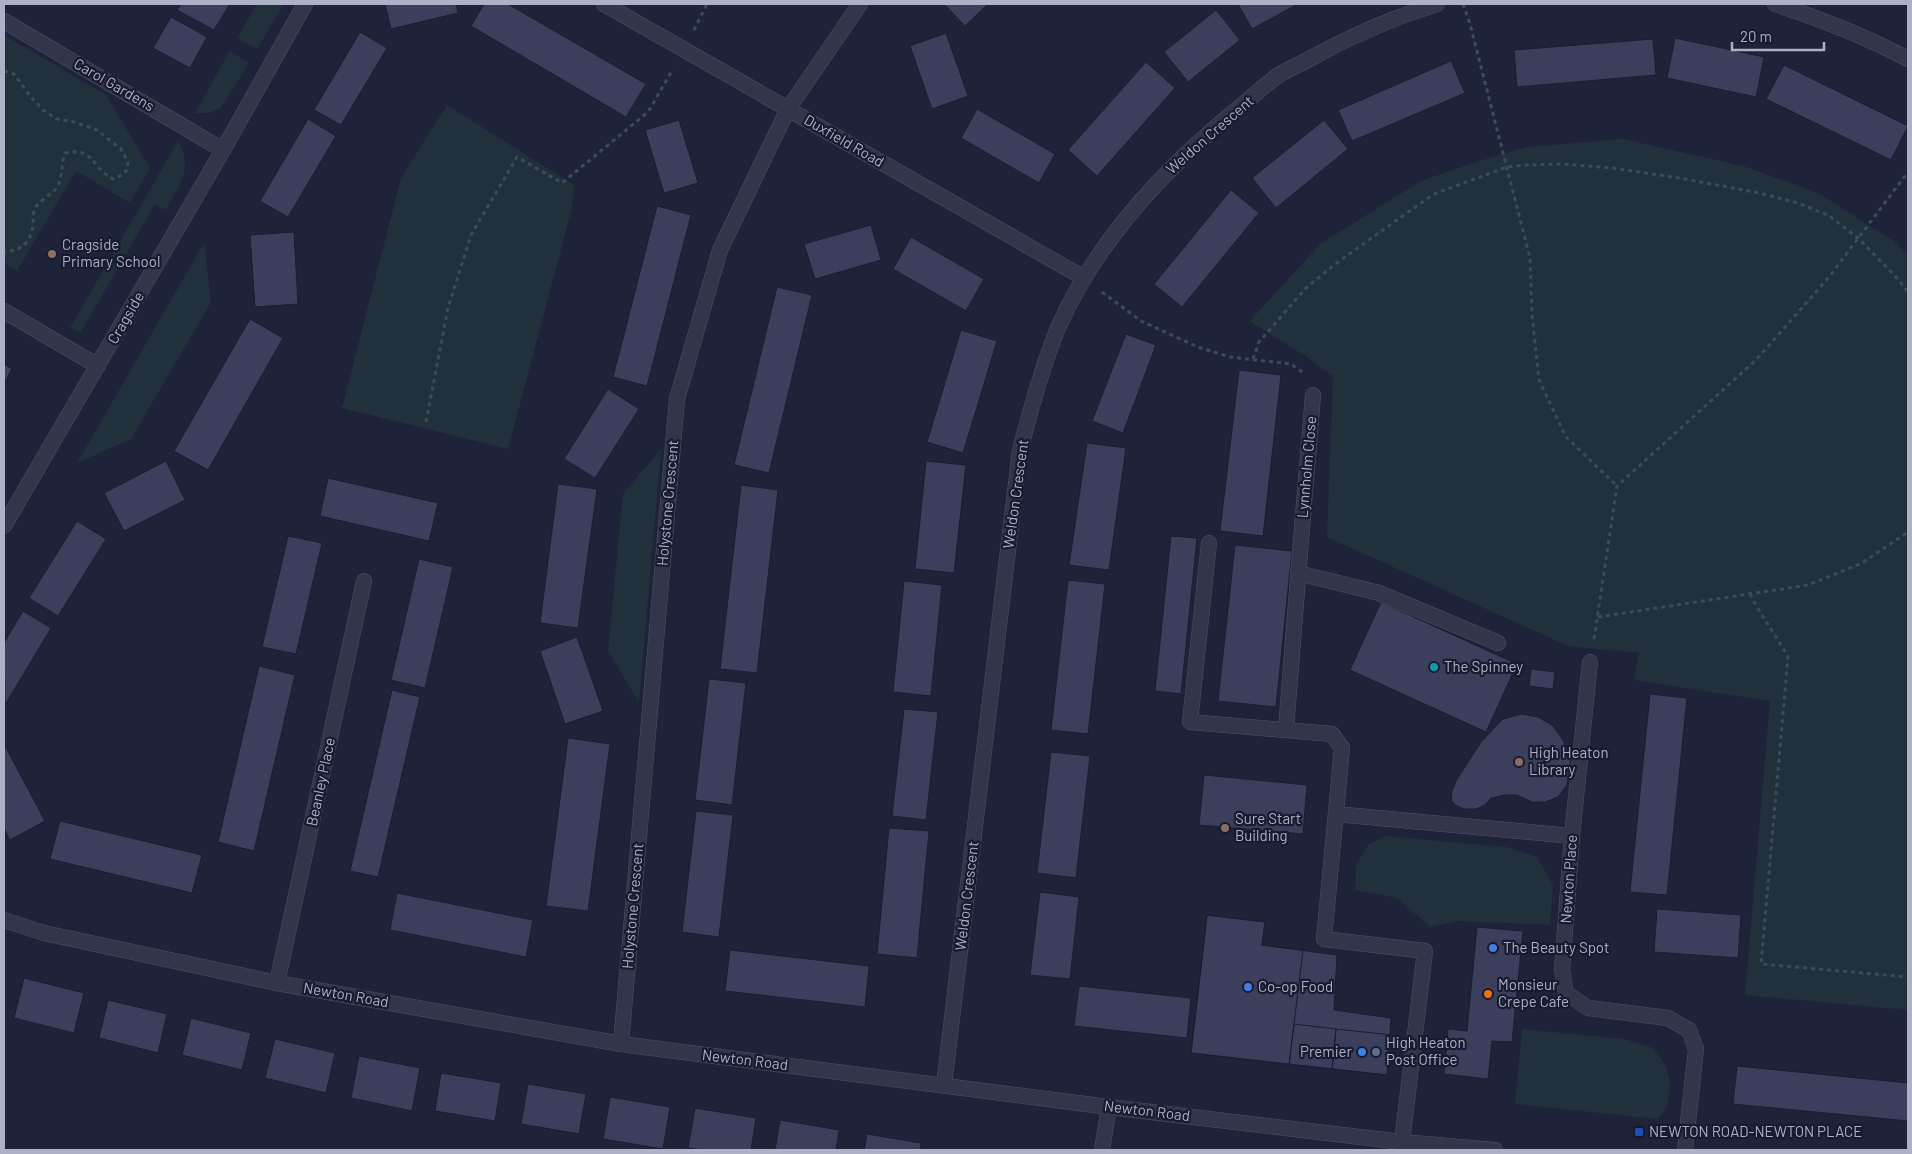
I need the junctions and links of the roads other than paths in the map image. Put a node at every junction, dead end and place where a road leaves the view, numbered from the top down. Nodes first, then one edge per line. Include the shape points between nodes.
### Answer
1 (305, 4) edge
2 (604, 4) edge
3 (860, 4) edge
4 (1437, 4) edge
5 (1774, 4) edge
6 (4, 21) edge
7 (1908, 59) edge
8 (788, 109) junction
9 (223, 150) junction
10 (1084, 278) junction
11 (4, 311) edge
12 (98, 366) junction
13 (1313, 395) road end
14 (4, 526) edge
15 (1209, 543) dead end
16 (1298, 573) junction
17 (364, 581) dead end
18 (1498, 643) dead end
19 (1590, 662) road end
20 (1286, 729) junction
21 (1336, 814) junction
22 (1572, 836) junction
23 (4, 920) edge
24 (277, 982) junction
25 (621, 1044) junction
26 (944, 1085) junction
27 (1109, 1107) junction
28 (1402, 1142) junction
29 (1102, 1150) edge
30 (1495, 1150) edge
31 (1685, 1150) edge

1 - 9 street, Cragside
2 - 8 street, Duxfield Road
3 - 8 street, Holystone Crescent
4 - 10 street, Weldon Crescent via 1396,17 1342,41 1277,77 1161,177 1110,238
5 - 7 street via 1825,20
6 - 9 street, Carol Gardens
8 - 10 street, Duxfield Road
8 - 25 street, Holystone Crescent via 720,250 677,399
9 - 12 street, Cragside
10 - 26 street, Weldon Crescent via 1059,327 1020,450
11 - 12 street
12 - 14 street, Cragside
13 - 16 street, Lynnholm Close
15 - 20 street via 1190,722
16 - 18 street via 1380,593
16 - 20 street, Lynnholm Close
17 - 24 street, Beanley Place
19 - 22 street, Newton Place
20 - 21 street via 1332,734 1342,748
21 - 22 street
21 - 28 street via 1324,939 1425,950
22 - 31 street, Newton Place via 1562,970 1566,993 1588,1008 1668,1018 1689,1030 1696,1049
23 - 24 street, Newton Road via 44,933
24 - 25 street, Newton Road
25 - 26 street, Newton Road
26 - 27 street, Newton Road
27 - 28 street, Newton Road
27 - 29 street
28 - 30 street, Newton Road

